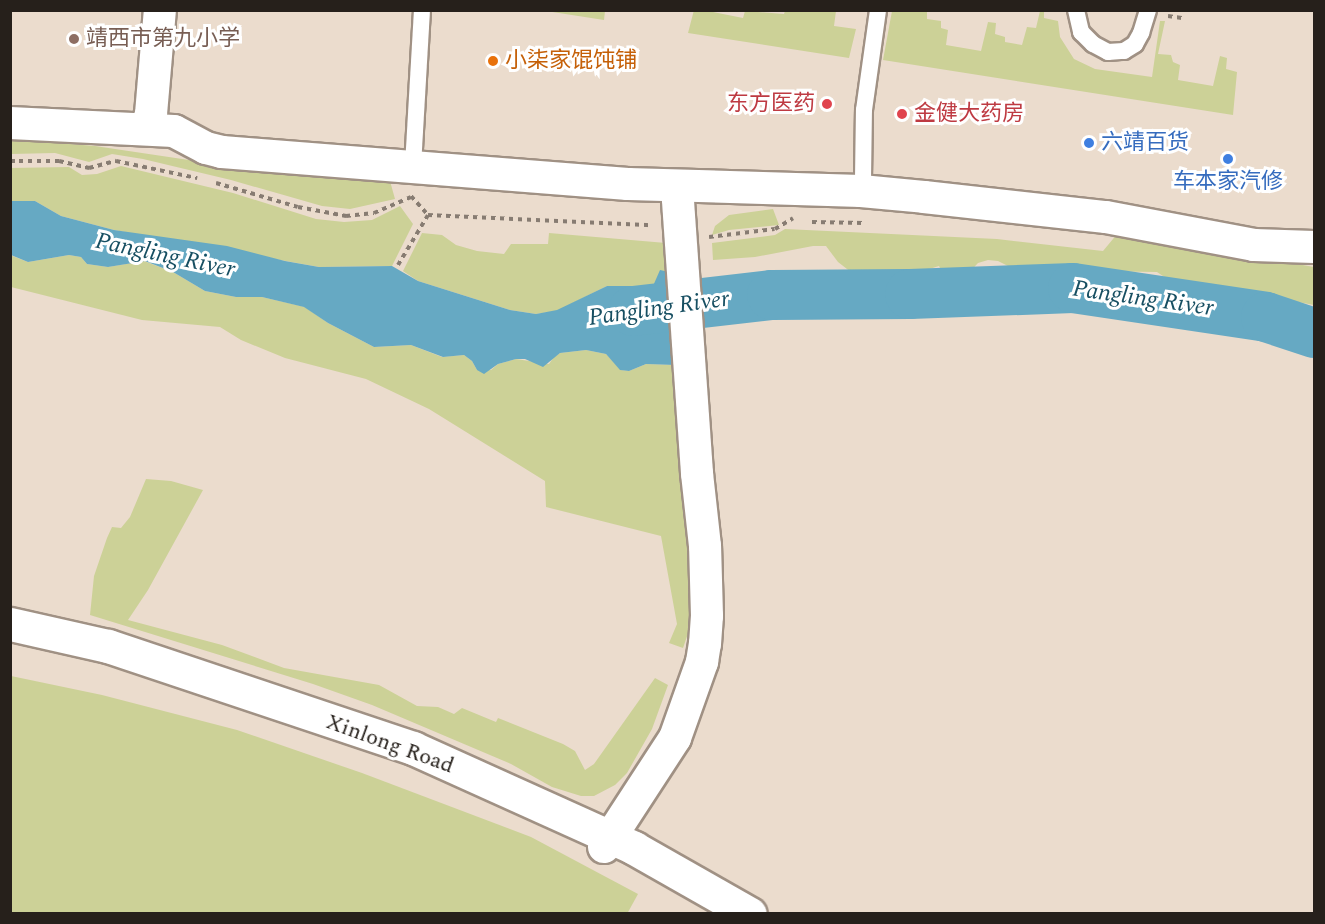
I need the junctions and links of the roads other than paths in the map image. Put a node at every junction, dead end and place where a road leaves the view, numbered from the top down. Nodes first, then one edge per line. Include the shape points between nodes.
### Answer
1 (160, 10) edge
2 (422, 10) edge
3 (878, 10) edge
4 (1076, 10) edge
5 (1148, 10) edge
6 (10, 123) edge
7 (147, 128) junction
8 (413, 166) junction
9 (863, 179) dead end
10 (677, 187) junction
11 (1314, 247) edge
12 (10, 624) edge
13 (10, 639) edge
14 (607, 842) junction
15 (728, 914) edge
16 (750, 914) edge

1 - 7 street
2 - 8 lane
3 - 9 lane via 864,110
4 - 5 lane via 1081,32 1108,52 1124,51 1134,44
6 - 7 street
7 - 8 street via 174,131 222,152
8 - 10 street
10 - 11 street via 861,191 1098,216 1254,245
10 - 14 street via 707,616 702,662 675,738
12 - 14 main road, Xinlong Road via 108,646 414,748
13 - 14 main road, Xinlong Road via 101,660 352,739
14 - 15 main road, Xinlong Road
14 - 16 main road, Xinlong Road via 670,866

